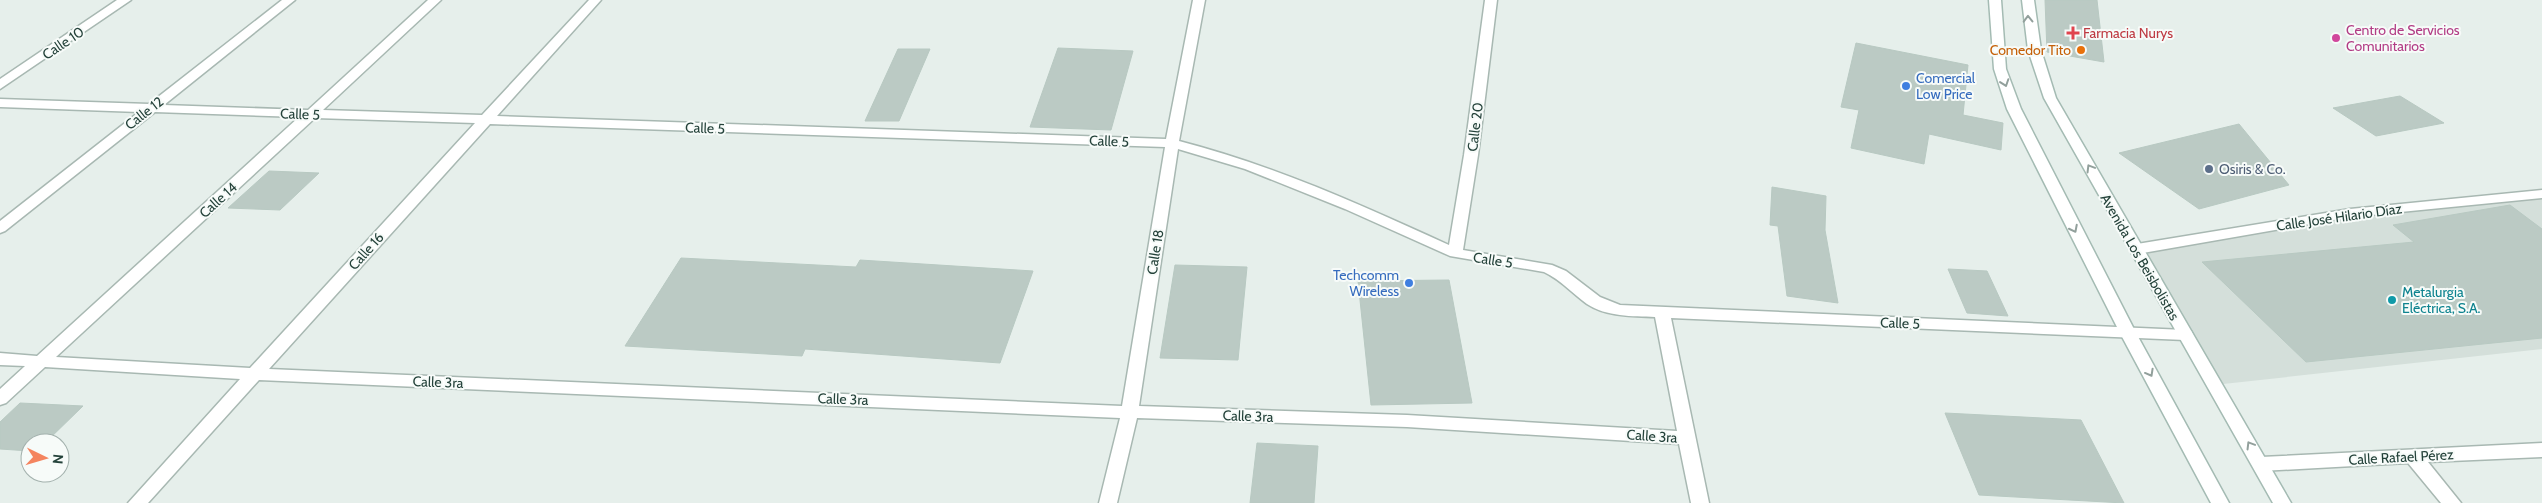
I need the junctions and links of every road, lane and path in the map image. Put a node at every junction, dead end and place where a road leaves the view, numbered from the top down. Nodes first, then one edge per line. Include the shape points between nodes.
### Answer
1 (125, 0) edge
2 (289, 0) edge
3 (435, 0) edge
4 (595, 0) edge
5 (1199, 0) edge
6 (1491, 0) edge
7 (1995, 0) edge
8 (2028, 0) edge
9 (0, 85) edge
10 (0, 103) edge
11 (150, 108) junction
12 (313, 114) junction
13 (485, 121) junction
14 (1172, 144) junction
15 (2542, 194) edge
16 (0, 228) edge
17 (2137, 249) junction
18 (1455, 253) junction
19 (1662, 313) junction
20 (2128, 333) junction
21 (2185, 335) junction
22 (0, 359) edge
23 (43, 360) junction
24 (254, 374) junction
25 (0, 399) edge
26 (1130, 412) junction
27 (1686, 438) junction
28 (2542, 450) edge
29 (2413, 457) junction
30 (2261, 464) junction
31 (137, 503) edge
32 (1108, 503) edge
33 (1700, 503) edge
34 (2220, 503) edge
35 (2282, 503) edge
36 (2452, 503) edge

1 - 9 street, Calle 10
2 - 11 street, Calle 12
3 - 12 street, Calle 14
4 - 13 street, Calle 16
5 - 14 street, Calle 18
6 - 18 street, Calle 20 via 1472,155
7 -> 20 street via 2000,68 2014,110
17 -> 8 street, Avenida Los Beisbolistas via 2050,98 2030,37
10 - 11 street, Calle 5
11 - 12 street, Calle 5
11 - 16 street, Calle 12
12 - 13 street, Calle 5
12 - 23 street, Calle 14
13 - 14 street, Calle 5
13 - 24 street, Calle 16
14 - 18 street, Calle 5 via 1250,166
14 - 26 street, Calle 18
15 - 17 street, Calle José Hilario Díaz via 2350,213
17 - 21 street, Avenida Los Beisbolistas
18 - 19 street, Calle 5 via 1547,268 1561,274 1594,301
19 - 20 street, Calle 5
19 - 27 street
20 - 21 street, Calle 5
20 -> 34 street
30 -> 21 street, Avenida Los Beisbolistas
22 - 23 street, Calle 3ra
23 - 24 street, Calle 3ra
23 - 25 street, Calle 14
24 - 26 street, Calle 3ra
24 - 31 street, Calle 16
26 - 27 street, Calle 3ra via 1406,421
26 - 32 street, Calle 18
27 - 33 street
28 - 29 street, Calle Rafael Pérez
29 - 30 street, Calle Rafael Pérez
29 - 36 street
30 - 35 street, Avenida Los Beisbolistas

